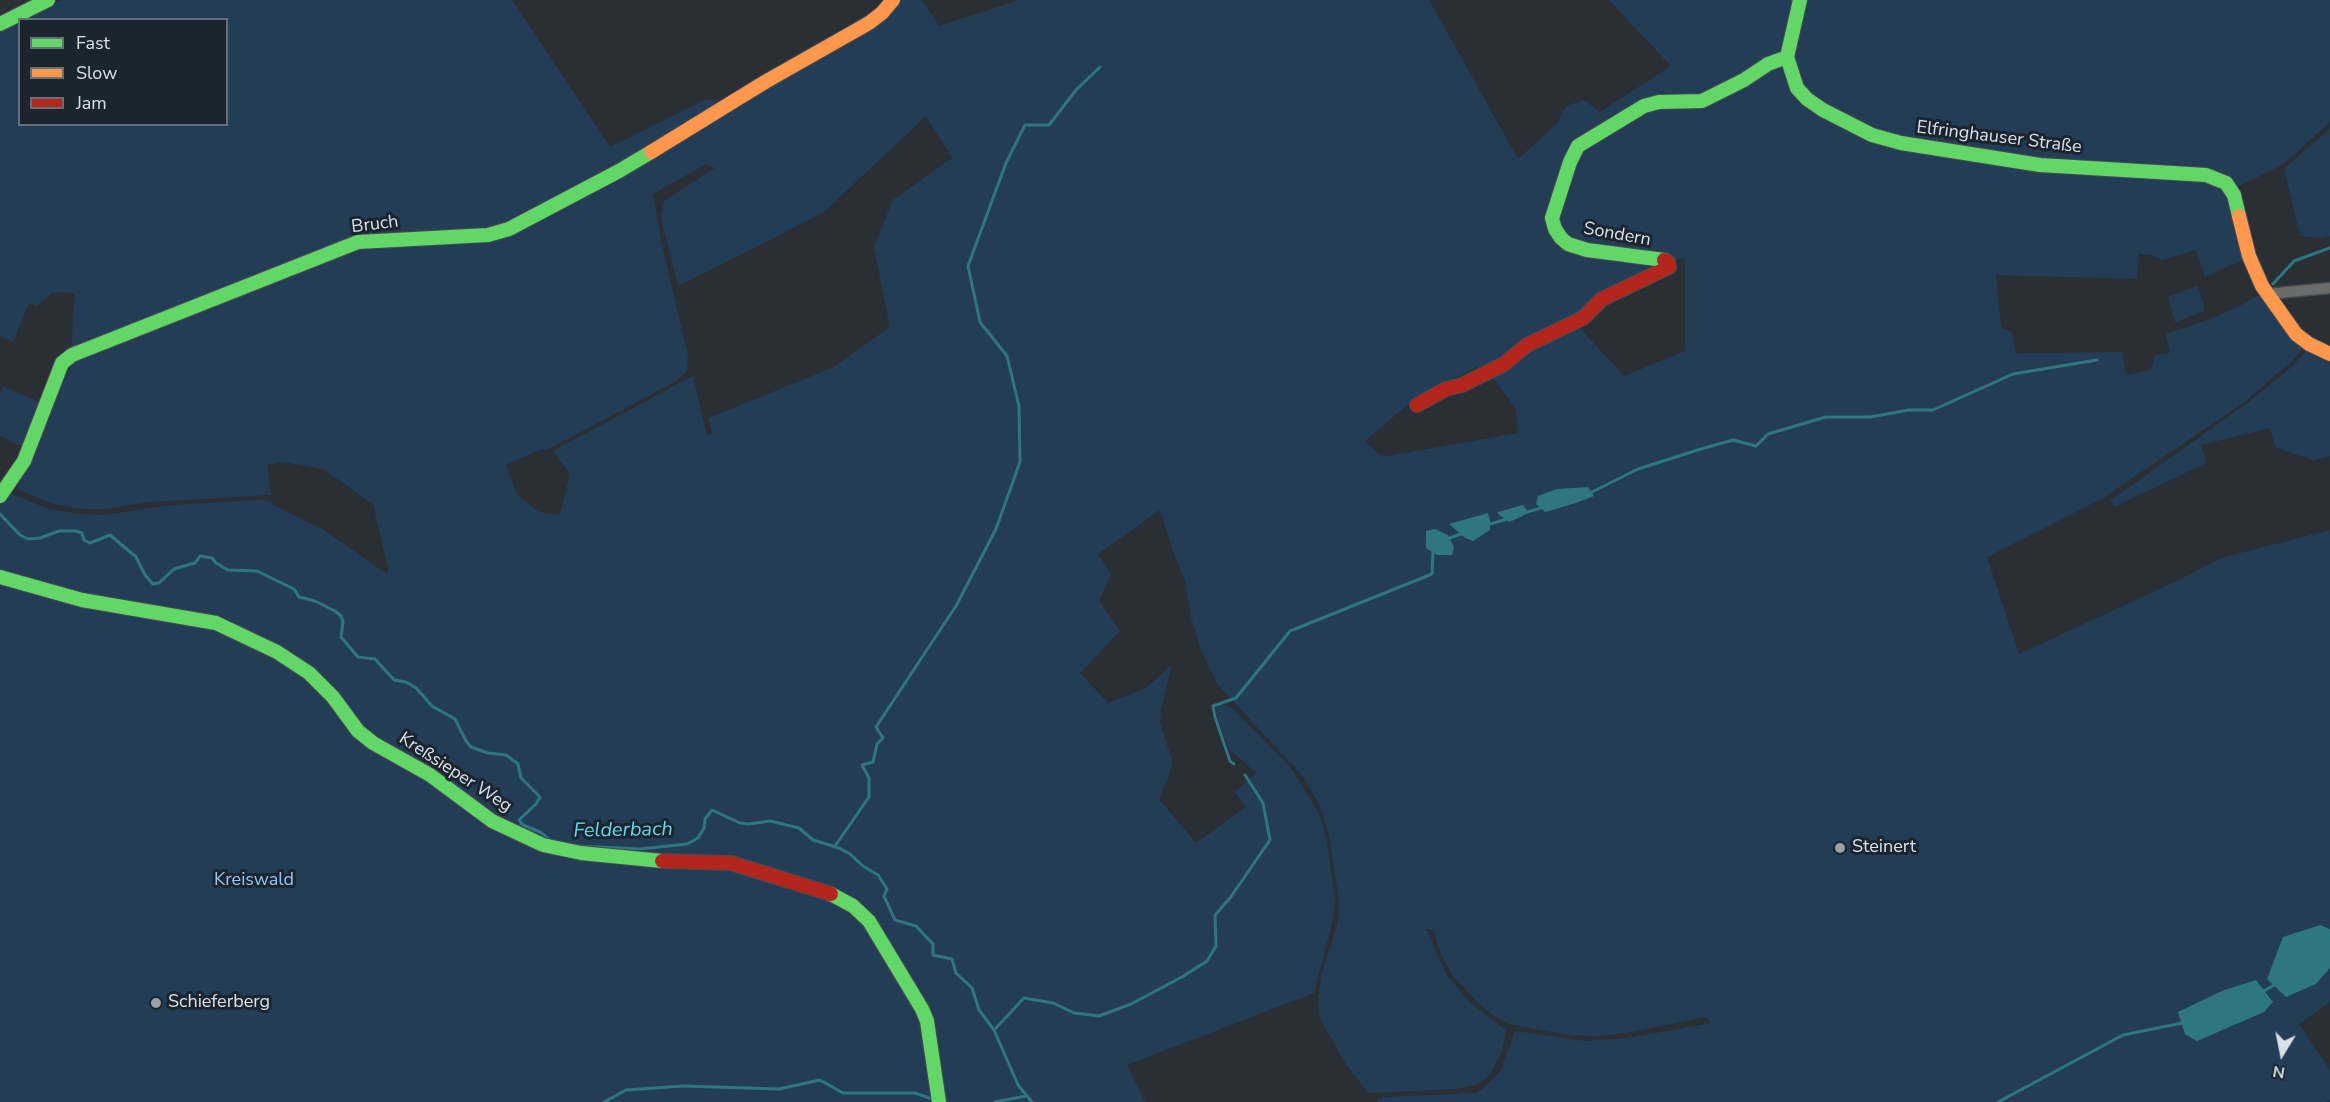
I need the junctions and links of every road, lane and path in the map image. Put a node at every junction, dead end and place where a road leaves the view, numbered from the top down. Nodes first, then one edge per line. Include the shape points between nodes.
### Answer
1 (48, 0) edge
2 (893, 0) edge
3 (1800, 0) edge
4 (0, 24) edge
5 (1787, 57) junction
6 (2330, 288) edge
7 (2264, 290) junction
8 (2330, 354) edge
9 (1417, 405) dead end
10 (0, 496) edge
11 (0, 577) edge
12 (939, 1102) edge

1 - 4 street
2 - 10 street, Bruch via 882,14 619,171 509,229 488,235 358,242 72,355 62,363 24,461
3 - 5 street
5 - 7 street, Elfringhauser Straße via 1794,81 1807,99 1872,135 2040,165 2220,179 2234,195 2249,256
5 - 9 street, Sondern via 1702,101 1644,106 1578,146 1551,218 1561,238 1587,250 1663,260 1669,267 1602,299 1584,318 1527,345 1504,364
6 - 7 street
7 - 8 street, Elfringhauser Straße via 2296,334
11 - 12 street, Kreßsieper Weg via 82,600 216,622 277,652 309,673 373,743 430,775 492,821 543,845 650,861 731,863 828,892 853,906 869,921 922,1009

